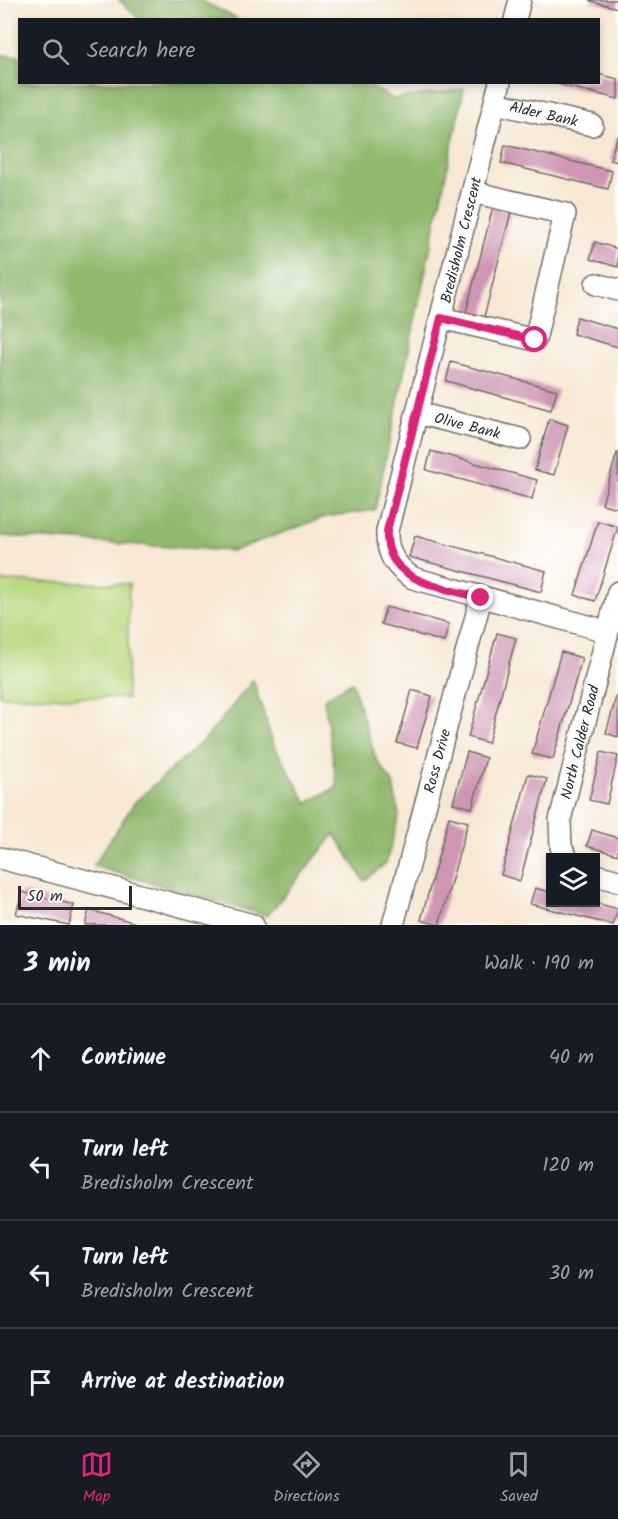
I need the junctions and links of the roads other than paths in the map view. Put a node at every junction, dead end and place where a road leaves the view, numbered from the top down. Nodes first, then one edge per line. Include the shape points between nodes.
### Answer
1 (520, 0) edge
2 (516, 18) edge
3 (498, 93) edge
4 (592, 125) dead end
5 (473, 192) junction
6 (596, 284) dead end
7 (618, 290) edge
8 (441, 318) junction
9 (417, 412) junction
10 (520, 439) dead end
11 (618, 592) edge
12 (481, 598) junction
13 (606, 631) junction
14 (564, 853) edge
15 (0, 858) edge
16 (600, 876) edge
17 (618, 881) edge
18 (253, 925) edge
19 (393, 925) edge

1 - 2 street
3 - 4 street, Alder Bank
3 - 5 street, Bredisholm Crescent
5 - 8 street, Bredisholm Crescent
5 - 8 street via 565,213 535,340
6 - 7 street
8 - 9 street, Bredisholm Crescent
9 - 10 street, Olive Bank
9 - 12 street, Bredisholm Crescent via 387,531 390,555 400,570 413,578
11 - 13 street, North Calder Road
12 - 13 street, Bredisholm Crescent
12 - 19 street, Ross Drive
13 - 14 street, North Calder Road via 560,820
15 - 18 street
16 - 17 street

